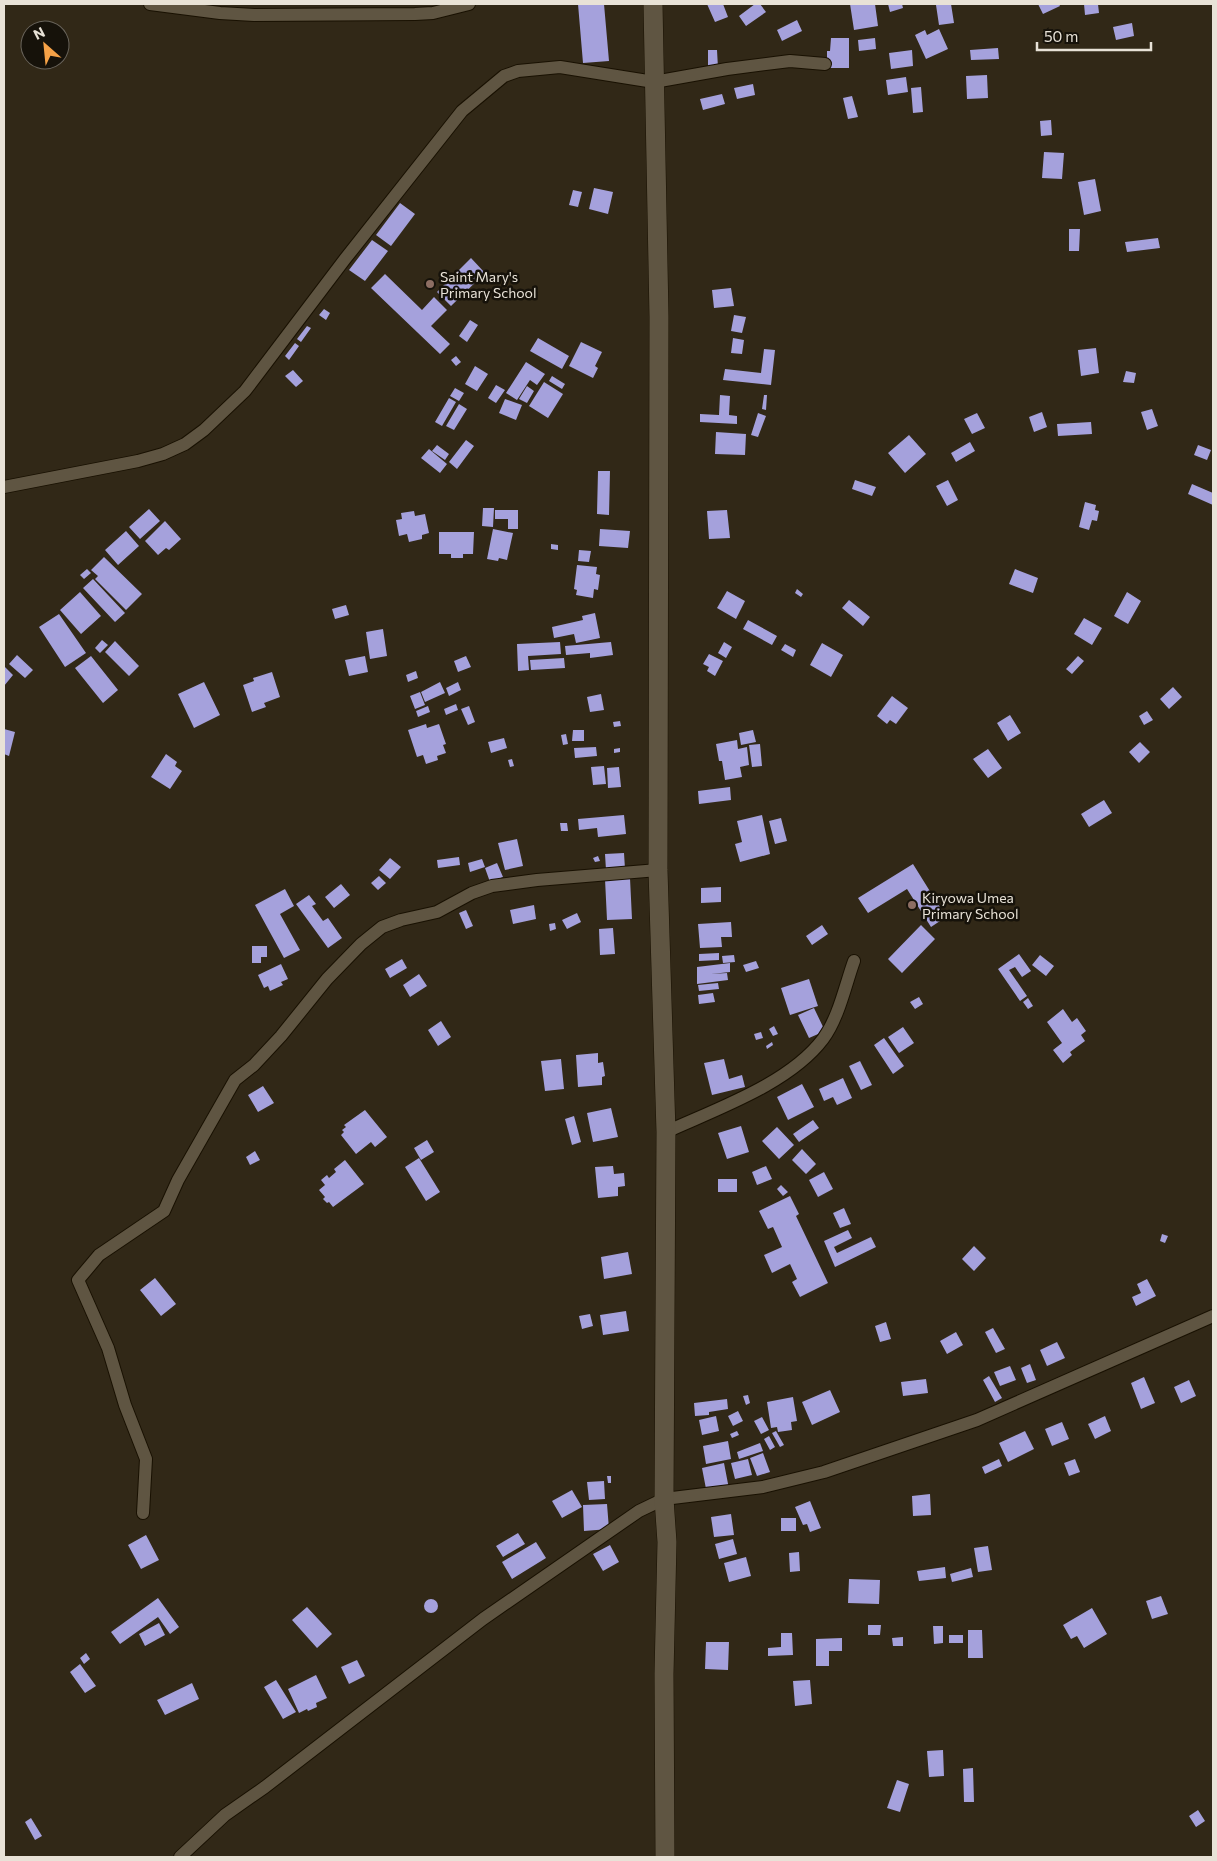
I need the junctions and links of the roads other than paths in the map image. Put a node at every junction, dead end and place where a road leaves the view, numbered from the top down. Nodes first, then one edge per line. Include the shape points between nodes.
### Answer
1 (150, 4) edge
2 (469, 4) edge
3 (653, 4) edge
4 (825, 64) dead end
5 (654, 82) junction
6 (4, 487) edge
7 (658, 870) junction
8 (854, 961) dead end
9 (666, 1132) junction
10 (1213, 1316) edge
11 (664, 1499) junction
12 (143, 1513) dead end
13 (180, 1857) edge
14 (665, 1857) edge

1 - 2 street via 254,16 433,13
3 - 5 main road
4 - 5 street via 790,62
5 - 6 street via 560,66 504,76 462,111 245,391 204,430 163,454
5 - 7 main road via 659,317
7 - 9 main road
7 - 12 street via 492,886 437,912 382,927 360,944 327,979 282,1036 235,1080 164,1211 99,1255 78,1280 108,1348 146,1459
8 - 9 street via 834,1020 824,1038 809,1054 790,1071 767,1084
9 - 11 main road
10 - 11 street via 977,1420 824,1472 763,1487
11 - 13 street via 630,1516 483,1619 225,1815
11 - 14 main road via 667,1542

